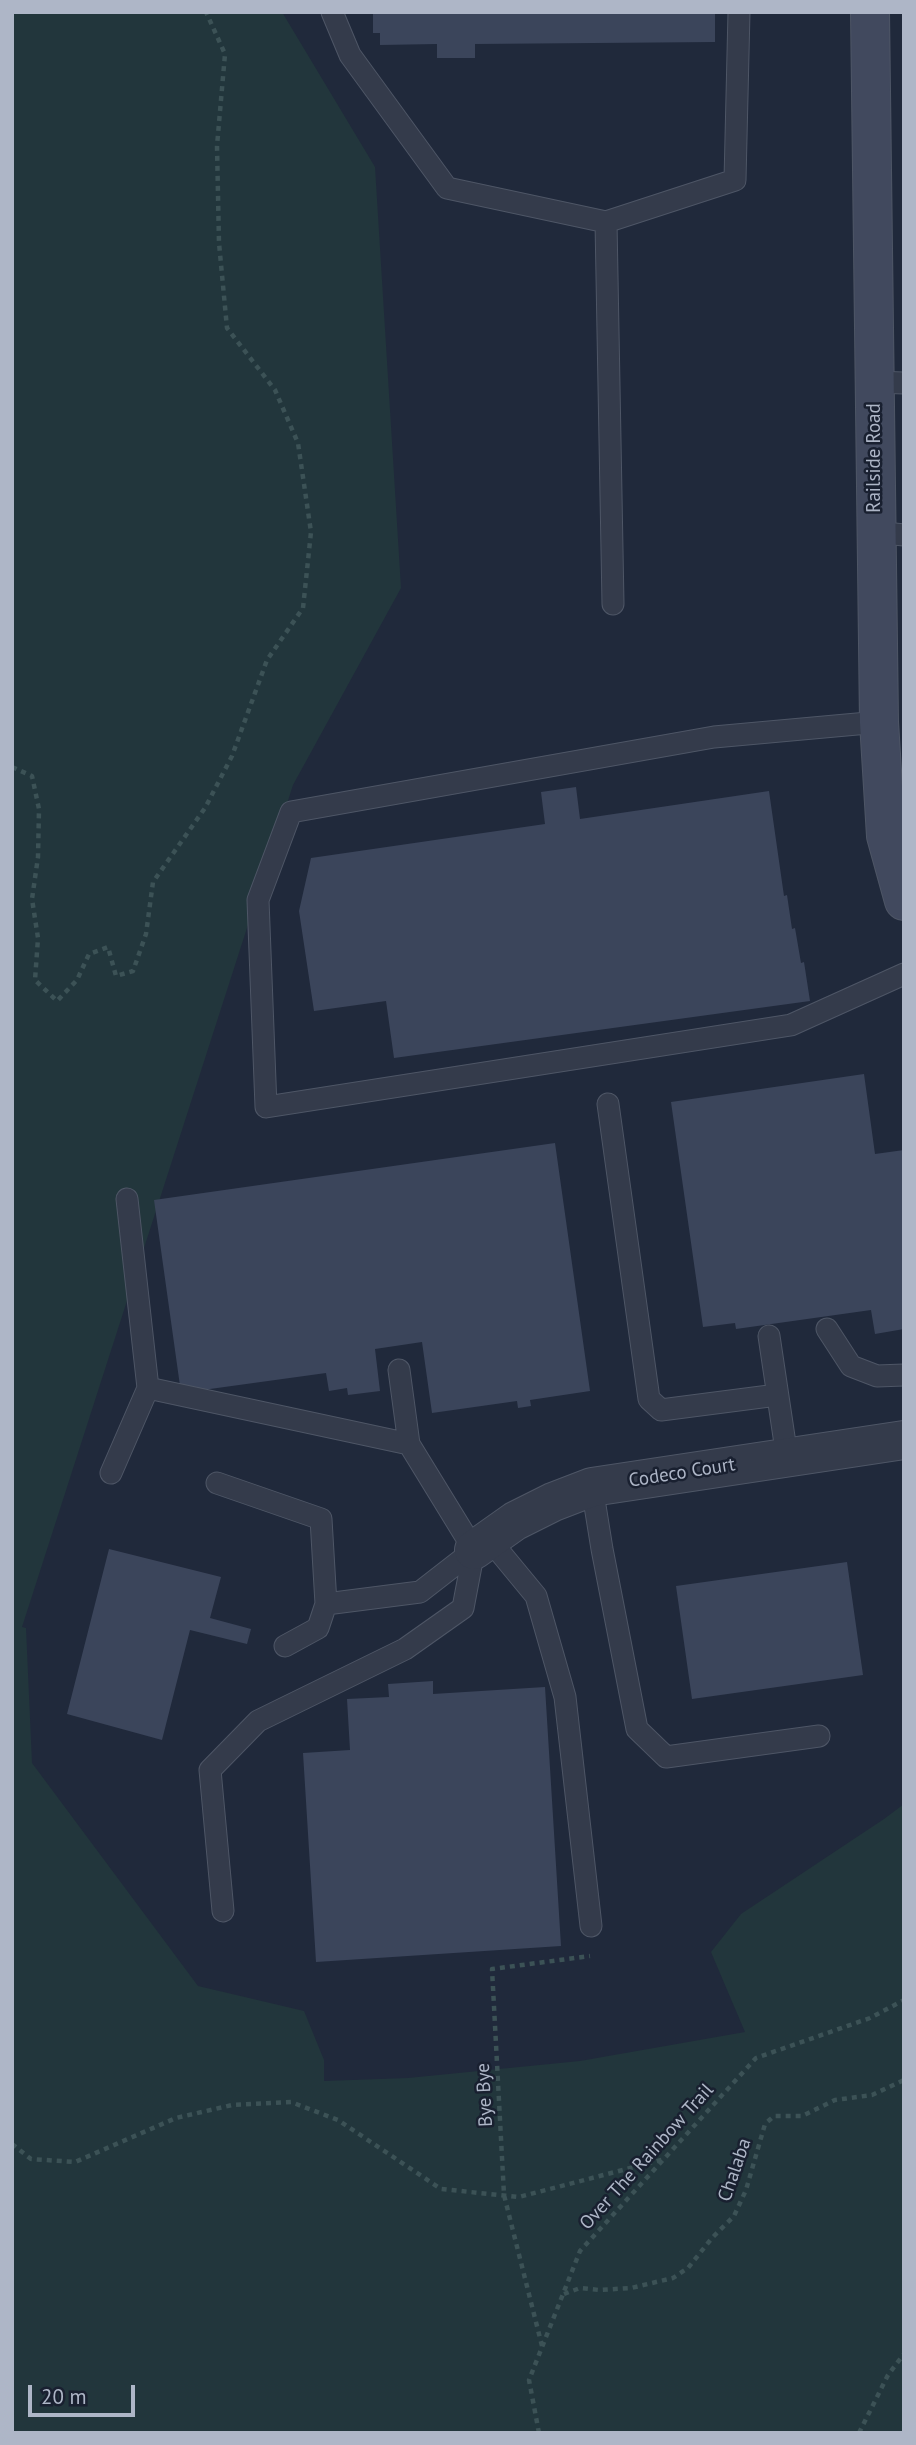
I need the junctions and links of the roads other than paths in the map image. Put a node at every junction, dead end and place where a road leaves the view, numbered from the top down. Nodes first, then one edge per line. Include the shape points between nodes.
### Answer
1 (332, 12) edge
2 (739, 12) edge
3 (870, 12) edge
4 (606, 222) junction
5 (889, 383) edge
6 (890, 534) edge
7 (613, 604) dead end
8 (879, 722) junction
9 (904, 901) edge
10 (904, 974) edge
11 (608, 1104) dead end
12 (127, 1199) dead end
13 (827, 1329) dead end
14 (769, 1336) dead end
15 (398, 1370) dead end
16 (904, 1375) edge
17 (148, 1388) junction
18 (777, 1395) junction
19 (904, 1440) edge
20 (409, 1444) junction
21 (787, 1457) junction
22 (111, 1473) dead end
23 (217, 1483) dead end
24 (592, 1487) junction
25 (482, 1545) junction
26 (326, 1604) junction
27 (285, 1646) dead end
28 (819, 1736) dead end
29 (223, 1911) dead end
30 (591, 1926) road end

1 - 4 lane via 350,55 447,188
2 - 4 lane via 735,180
3 - 5 street, Railside Road
4 - 7 lane
5 - 6 street, Railside Road
6 - 8 street, Railside Road
8 - 9 street, Railside Road via 886,836
8 - 10 lane via 714,737 291,811 258,900 267,1107 791,1025
11 - 18 lane via 649,1399 661,1410
12 - 17 lane
13 - 16 lane via 851,1366 877,1376
14 - 18 lane
15 - 20 lane
17 - 20 lane
17 - 22 lane
18 - 21 lane
19 - 21 street, Codeco Court
20 - 25 lane
21 - 24 street, Codeco Court
23 - 26 lane via 321,1519
24 - 25 street, Codeco Court via 515,1521
24 - 28 lane via 637,1729 666,1758
25 - 26 lane via 420,1592
25 - 29 lane via 463,1608 405,1649 258,1721 209,1770
25 - 30 lane via 536,1596 565,1697
26 - 27 lane via 318,1628

